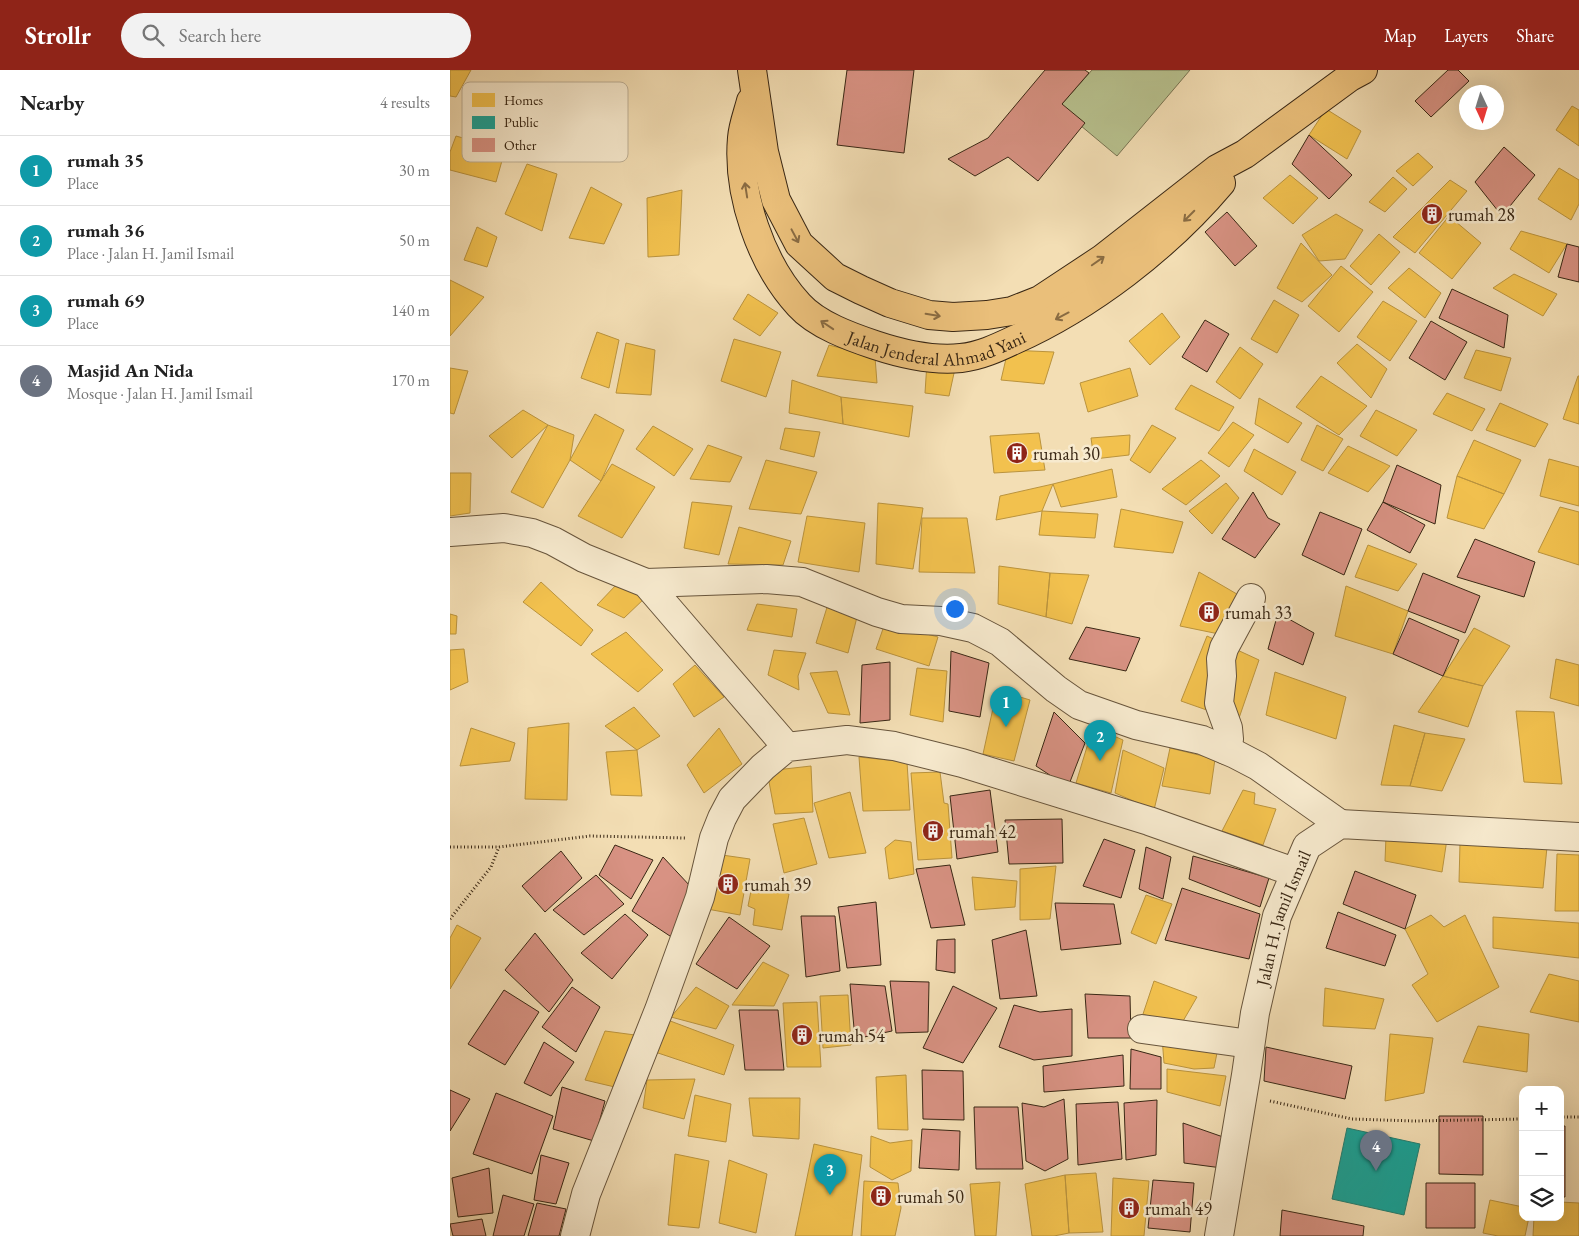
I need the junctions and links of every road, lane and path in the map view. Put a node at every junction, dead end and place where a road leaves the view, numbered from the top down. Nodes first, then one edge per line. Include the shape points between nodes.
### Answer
1 (1363, 70) edge
2 (753, 80) edge
3 (1245, 154) junction
4 (450, 532) edge
5 (646, 583) junction
6 (1251, 598) dead end
7 (788, 747) junction
8 (1226, 750) junction
9 (1340, 824) junction
10 (1579, 837) edge
11 (714, 838) junction
12 (450, 847) edge
13 (499, 847) junction
14 (1294, 872) junction
15 (450, 919) edge
16 (1142, 1029) dead end
17 (1250, 1044) junction
18 (1243, 1095) junction
19 (1579, 1117) edge
20 (1564, 1118) edge
21 (1519, 1119) edge
22 (575, 1236) edge
23 (1218, 1236) edge

1 - 3 highway, Jalan Jenderal Ahmad Yani
2 -> 3 highway, Jalan Jenderal Ahmad Yani via 764,152 776,200 799,244 835,277 890,302 929,315 987,315 1040,300 1102,259 1217,169
3 -> 2 highway, Jalan Jenderal Ahmad Yani via 1216,189 1144,258 1075,309 986,352 961,358 932,358 889,350 839,333 800,306 775,273 753,227 742,165 742,136
4 - 5 street via 504,528 532,533
5 - 7 street
5 - 8 street via 766,579 802,582 901,619 941,621 973,628 1000,642 1079,705
6 - 8 street via 1221,659 1219,703 1228,728
7 - 11 street via 776,753 732,799
7 - 14 street via 847,740 894,746 962,763 1149,821
8 - 9 street via 1258,766
9 - 10 street
9 - 14 street, Jalan H. Jamil Ismail via 1307,846
11 - 13 path via 590,836
11 - 22 street via 700,897 586,1194
12 - 13 path
13 - 15 path via 491,867
14 - 17 street, Jalan H. Jamil Ismail via 1278,916
16 - 17 street
17 - 18 street, Jalan H. Jamil Ismail
18 - 21 path via 1352,1119
18 - 23 street, Jalan H. Jamil Ismail
19 - 20 path

